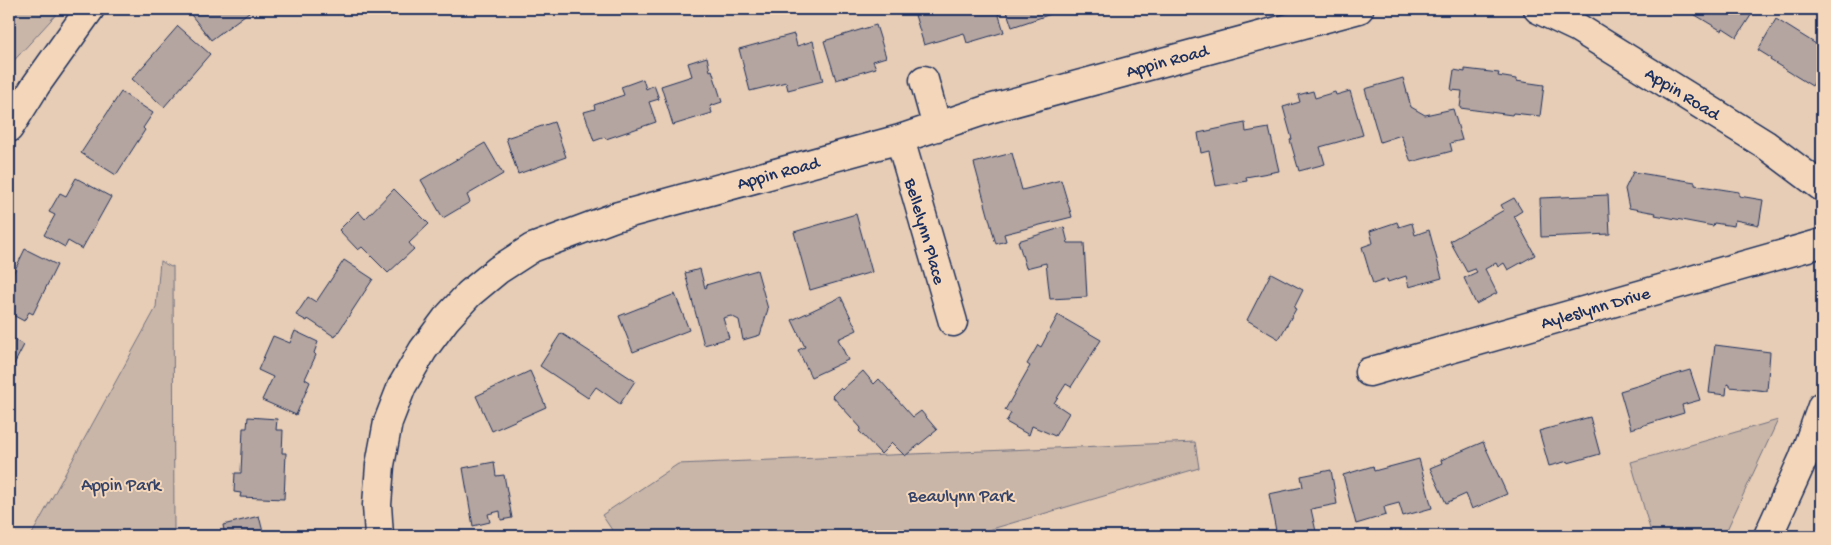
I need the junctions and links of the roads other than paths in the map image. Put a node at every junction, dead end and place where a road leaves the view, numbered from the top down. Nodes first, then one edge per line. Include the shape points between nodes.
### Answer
1 (90, 9) edge
2 (1359, 9) edge
3 (1538, 9) edge
4 (924, 80) dead end
5 (937, 127) junction
6 (9, 128) edge
7 (900, 139) junction
8 (1822, 186) edge
9 (1822, 243) edge
10 (953, 322) dead end
11 (1369, 372) dead end
12 (1822, 406) edge
13 (379, 536) edge
14 (1768, 536) edge

1 - 6 street via 40,78
2 - 5 street, Appin Road via 989,109
3 - 8 street, Appin Road via 1578,28 1718,115
4 - 5 street
5 - 7 street, Appin Road
7 - 10 street, Bellelynn Place
7 - 13 street, Appin Road via 615,217 532,248 498,270 446,319 402,386 388,422 380,465
9 - 11 street, Ayleslynn Drive
12 - 14 street via 1803,459

